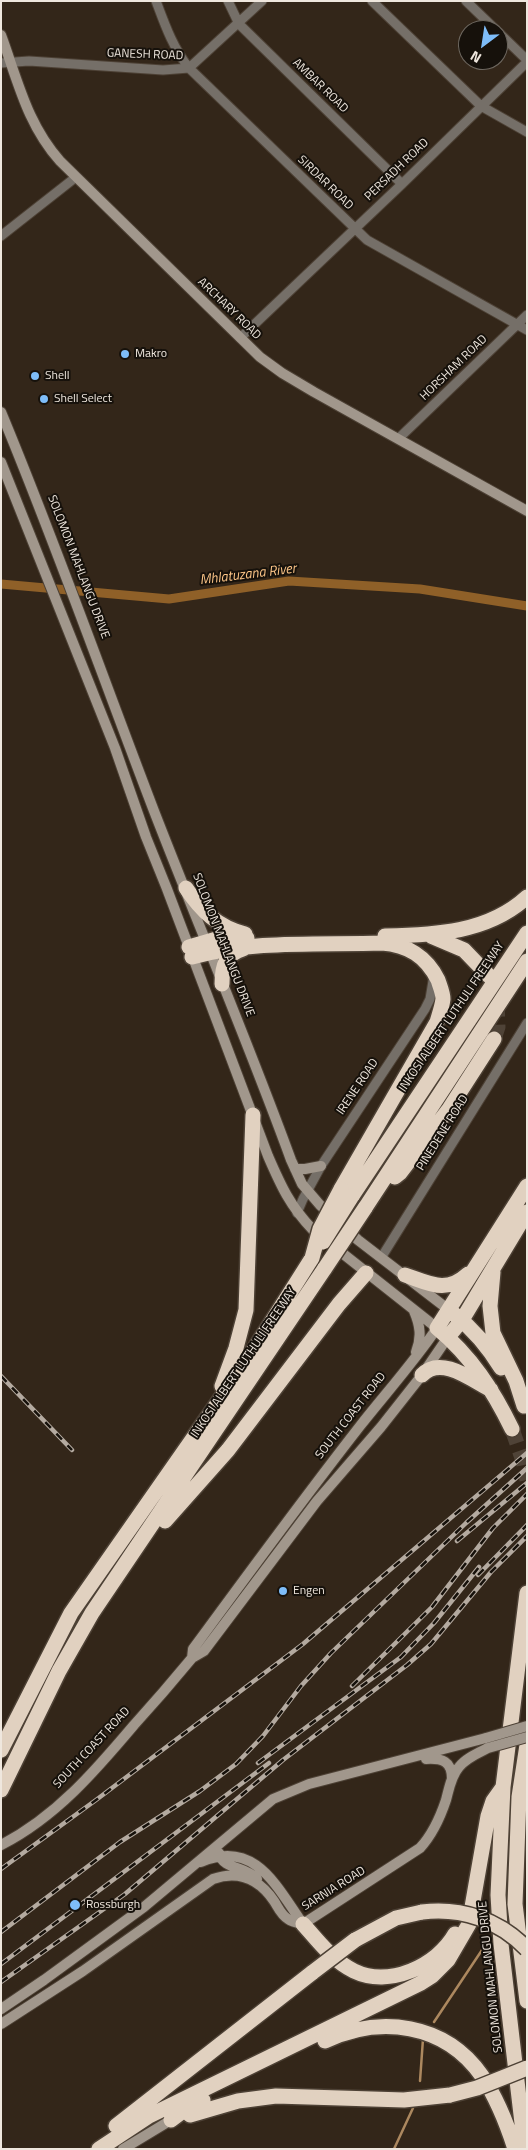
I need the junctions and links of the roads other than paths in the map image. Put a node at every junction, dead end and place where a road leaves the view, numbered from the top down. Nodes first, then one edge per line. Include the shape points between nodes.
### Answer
1 (156, 1) edge
2 (228, 1) edge
3 (262, 1) edge
4 (372, 1) edge
5 (466, 1) edge
6 (486, 20) edge
7 (239, 24) junction
8 (1, 35) edge
9 (508, 42) edge
10 (527, 61) edge
11 (6, 63) edge
12 (189, 68) junction
13 (481, 106) junction
14 (527, 132) edge
15 (76, 177) junction
16 (402, 184) junction
17 (354, 228) junction
18 (1, 236) edge
19 (527, 315) edge
20 (517, 325) junction
21 (527, 330) edge
22 (240, 338) junction
23 (1, 412) edge
24 (398, 439) junction
25 (1, 462) edge
26 (527, 511) edge
27 (186, 888) junction
28 (527, 897) edge
29 (527, 933) edge
30 (428, 935) junction
31 (266, 937) junction
32 (208, 946) junction
33 (249, 947) junction
34 (190, 952) junction
35 (527, 961) edge
36 (434, 972) junction
37 (489, 976) dead end
38 (222, 984) junction
39 (527, 1022) edge
40 (494, 1039) tunnel mouth
41 (253, 1115) junction
42 (321, 1166) junction
43 (295, 1168) junction
44 (527, 1186) edge
45 (378, 1190) junction
46 (307, 1191) junction
47 (346, 1193) junction
48 (527, 1212) edge
49 (297, 1213) junction
50 (381, 1258) junction
51 (478, 1264) junction
52 (493, 1268) junction
53 (366, 1273) junction
54 (406, 1276) junction
55 (414, 1310) junction
56 (449, 1310) junction
57 (462, 1320) junction
58 (443, 1332) junction
59 (412, 1362) junction
60 (422, 1375) junction
61 (493, 1391) junction
62 (525, 1410) edge
63 (211, 1413) junction
64 (512, 1429) tunnel mouth
65 (336, 1458) junction
66 (346, 1467) junction
67 (312, 1498) junction
68 (118, 1575) junction
69 (527, 1593) edge
70 (222, 1609) junction
71 (231, 1616) junction
72 (212, 1633) junction
73 (527, 1726) edge
74 (487, 1743) junction
75 (527, 1747) edge
76 (1, 1750) edge
77 (410, 1759) junction
78 (452, 1781) junction
79 (502, 1787) junction
80 (1, 1790) edge
81 (1, 1845) edge
82 (219, 1845) junction
83 (220, 1857) junction
84 (194, 1865) junction
85 (260, 1883) junction
86 (474, 1889) junction
87 (302, 1924) junction
88 (527, 1949) edge
89 (527, 2001) edge
90 (1, 2009) edge
91 (1, 2024) edge
92 (527, 2068) edge
93 (171, 2120) junction
94 (97, 2147) edge
95 (123, 2149) edge
96 (515, 2149) edge
97 (525, 2149) edge

1 - 12 street, SIRDAR ROAD via 170,38
2 - 7 street, AMBAR ROAD
3 - 7 street, GANESH ROAD
4 - 13 street
5 - 6 street
7 - 12 street, GANESH ROAD
7 - 16 street, AMBAR ROAD
8 - 11 main road, ARCHARY ROAD
9 - 10 street
10 - 13 street, PERSADH ROAD
11 - 12 street, GANESH ROAD via 29,61 163,70
11 - 15 main road, ARCHARY ROAD via 34,126 47,146
12 - 17 street, SIRDAR ROAD
13 - 14 street
13 - 16 street, PERSADH ROAD
15 - 18 street
15 - 22 main road, ARCHARY ROAD
16 - 17 street, PERSADH ROAD
17 - 20 street, SIRDAR ROAD via 382,250
17 - 22 street, PERSADH ROAD
19 - 20 street, HORSHAM ROAD
20 - 21 street, SIRDAR ROAD
20 - 24 street, HORSHAM ROAD
22 - 24 main road, ARCHARY ROAD via 282,373
23 - 27 main road, SOLOMON MAHLANGU DRIVE
24 - 26 main road, ARCHARY ROAD
25 - 34 main road via 114,748
27 - 31 highway via 204,912 222,926 247,935
27 - 32 main road, SOLOMON MAHLANGU DRIVE
28 - 30 highway via 508,912 479,925
29 - 47 highway, INKOSI ALBERT LUTHULI FREEWAY
30 - 31 highway
30 - 37 highway via 464,950
31 - 32 highway via 220,938
32 - 33 highway
32 - 34 highway
32 - 38 main road, SOLOMON MAHLANGU DRIVE
33 - 36 highway via 396,944 416,952
33 - 38 highway via 225,961
34 - 41 main road
35 - 45 highway, INKOSI ALBERT LUTHULI FREEWAY
36 - 42 street, IRENE ROAD via 425,1010
36 - 47 highway via 443,998 437,1022
38 - 43 main road, SOLOMON MAHLANGU DRIVE
39 - 50 street, PINEDENE ROAD
40 - 45 highway via 449,1108 406,1165
41 - 49 main road via 279,1181
41 - 63 highway via 246,1310 236,1348
42 - 43 main road
42 - 46 street, IRENE ROAD
43 - 46 main road, SOLOMON MAHLANGU DRIVE
44 - 51 highway, SOUTH COAST ROAD
45 - 68 highway, INKOSI ALBERT LUTHULI FREEWAY, bridge
46 - 49 street, IRENE ROAD
46 - 50 main road, SOLOMON MAHLANGU DRIVE
47 - 63 highway, INKOSI ALBERT LUTHULI FREEWAY, bridge via 312,1258
48 - 52 highway, SOUTH COAST ROAD
49 - 53 main road
50 - 54 main road, SOLOMON MAHLANGU DRIVE
51 - 54 highway via 452,1285 433,1285
51 - 56 highway, SOUTH COAST ROAD
52 - 57 highway, SOUTH COAST ROAD
52 - 62 highway via 490,1306 493,1333 516,1381
53 - 55 main road
53 - 68 highway via 228,1450
54 - 56 main road, SOLOMON MAHLANGU DRIVE
55 - 58 main road
55 - 59 main road via 420,1337
56 - 57 highway, SOLOMON MAHLANGU DRIVE
56 - 58 highway, SOUTH COAST ROAD
57 - 58 highway, SOUTH COAST ROAD
57 - 62 highway, SOLOMON MAHLANGU DRIVE via 488,1349
58 - 59 main road, SOUTH COAST ROAD
58 - 60 main road, SOUTH COAST ROAD via 440,1347
58 - 61 highway via 483,1375
59 - 65 main road, SOUTH COAST ROAD
60 - 61 highway via 429,1368 439,1366
60 - 66 main road, SOUTH COAST ROAD
61 - 64 highway
63 - 76 highway, INKOSI ALBERT LUTHULI FREEWAY via 71,1613
65 - 66 main road
65 - 67 main road, SOUTH COAST ROAD
66 - 67 main road, SOUTH COAST ROAD
67 - 70 main road, SOUTH COAST ROAD
67 - 71 main road, SOUTH COAST ROAD
68 - 80 highway, INKOSI ALBERT LUTHULI FREEWAY via 71,1649
69 - 79 highway, SOLOMON MAHLANGU DRIVE
70 - 71 main road
70 - 72 main road, SOUTH COAST ROAD
71 - 72 main road, SOUTH COAST ROAD
72 - 81 main road, SOUTH COAST ROAD via 193,1649 192,1658 69,1797 38,1822
73 - 74 main road, SARNIA ROAD, bridge
74 - 75 main road, SARNIA ROAD, bridge
74 - 77 main road, SARNIA ROAD
74 - 78 main road, SARNIA ROAD via 465,1761
75 - 89 highway via 518,1806 515,1904
77 - 78 main road via 446,1761 452,1771
77 - 82 main road, SARNIA ROAD via 292,1790 273,1799
78 - 87 main road, SARNIA ROAD via 439,1820 420,1848
79 - 86 highway via 489,1810
79 - 97 highway, SOLOMON MAHLANGU DRIVE via 499,1922
82 - 83 main road
82 - 84 main road, SARNIA ROAD
83 - 84 main road
83 - 85 main road, SARNIA ROAD via 228,1864 248,1871
83 - 87 main road via 243,1858 262,1868
84 - 90 main road, SARNIA ROAD via 100,1940
85 - 87 main road, SARNIA ROAD via 283,1915
85 - 91 main road via 226,1876 205,1882 84,1971
86 - 87 highway via 457,1931 444,1949 415,1969 392,1976 366,1975 345,1966
86 - 94 highway via 466,1932 448,1960 432,1976 149,2116
88 - 94 highway, bridge via 509,1933 470,1914 442,1910 389,1921 354,1940
92 - 93 highway, bridge via 450,2095 404,2100 276,2096 238,2102
93 - 95 main road
93 - 96 highway via 208,2097 342,2033 363,2027 398,2026 435,2038 456,2049 470,2062 496,2102

